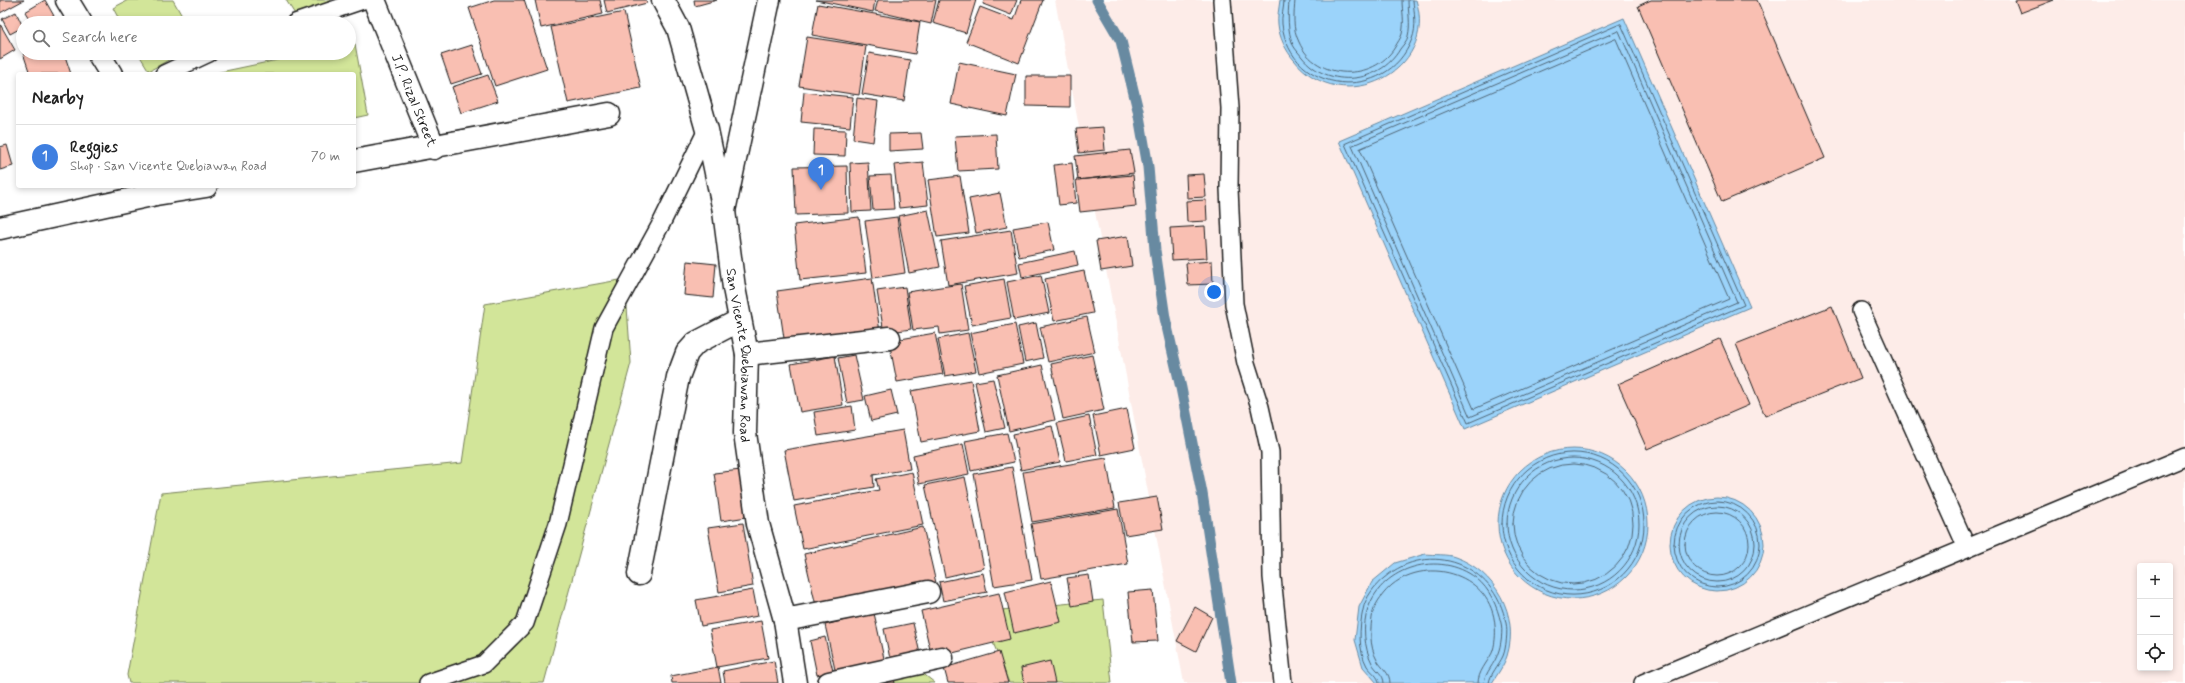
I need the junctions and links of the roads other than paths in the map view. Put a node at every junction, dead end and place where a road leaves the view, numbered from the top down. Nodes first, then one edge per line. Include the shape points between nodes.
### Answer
1 (67, 0) edge
2 (363, 0) edge
3 (374, 0) edge
4 (663, 0) edge
5 (769, 0) edge
6 (1222, 0) edge
7 (77, 16) edge
8 (316, 16) edge
9 (102, 60) edge
10 (194, 60) edge
11 (110, 72) edge
12 (168, 72) edge
13 (609, 114) dead end
14 (707, 130) junction
15 (434, 148) junction
16 (356, 161) edge
17 (180, 188) edge
18 (154, 190) edge
19 (724, 211) junction
20 (0, 228) edge
21 (1861, 311) dead end
22 (740, 320) junction
23 (889, 338) dead end
24 (747, 354) junction
25 (2185, 457) edge
26 (1967, 548) junction
27 (640, 574) dead end
28 (928, 592) dead end
29 (785, 620) junction
30 (942, 658) dead end
31 (428, 683) edge
32 (795, 683) edge
33 (829, 683) edge
34 (1283, 683) edge
35 (1643, 683) edge

1 - 7 street
2 - 8 lane
3 - 15 street, J.P. Rizal Street
4 - 14 street, San Vicente Quebiawan Road via 678,28
5 - 19 street
6 - 34 lane via 1230,108 1234,304 1246,363 1260,406 1270,452 1272,577
9 - 11 street
10 - 12 lane
13 - 15 street
14 - 19 street, San Vicente Quebiawan Road
14 - 31 lane via 661,224 604,328 558,524 526,623 484,664
15 - 16 street, J.P. Rizal Street
17 - 18 street
18 - 20 street
19 - 22 street, San Vicente Quebiawan Road
21 - 26 lane
22 - 24 street, San Vicente Quebiawan Road
22 - 27 street via 696,343 687,353 678,377
23 - 24 street
24 - 29 street, San Vicente Quebiawan Road via 745,433 758,524
25 - 26 lane
26 - 35 lane
28 - 29 street
29 - 32 street, San Vicente Quebiawan Road
30 - 33 street

